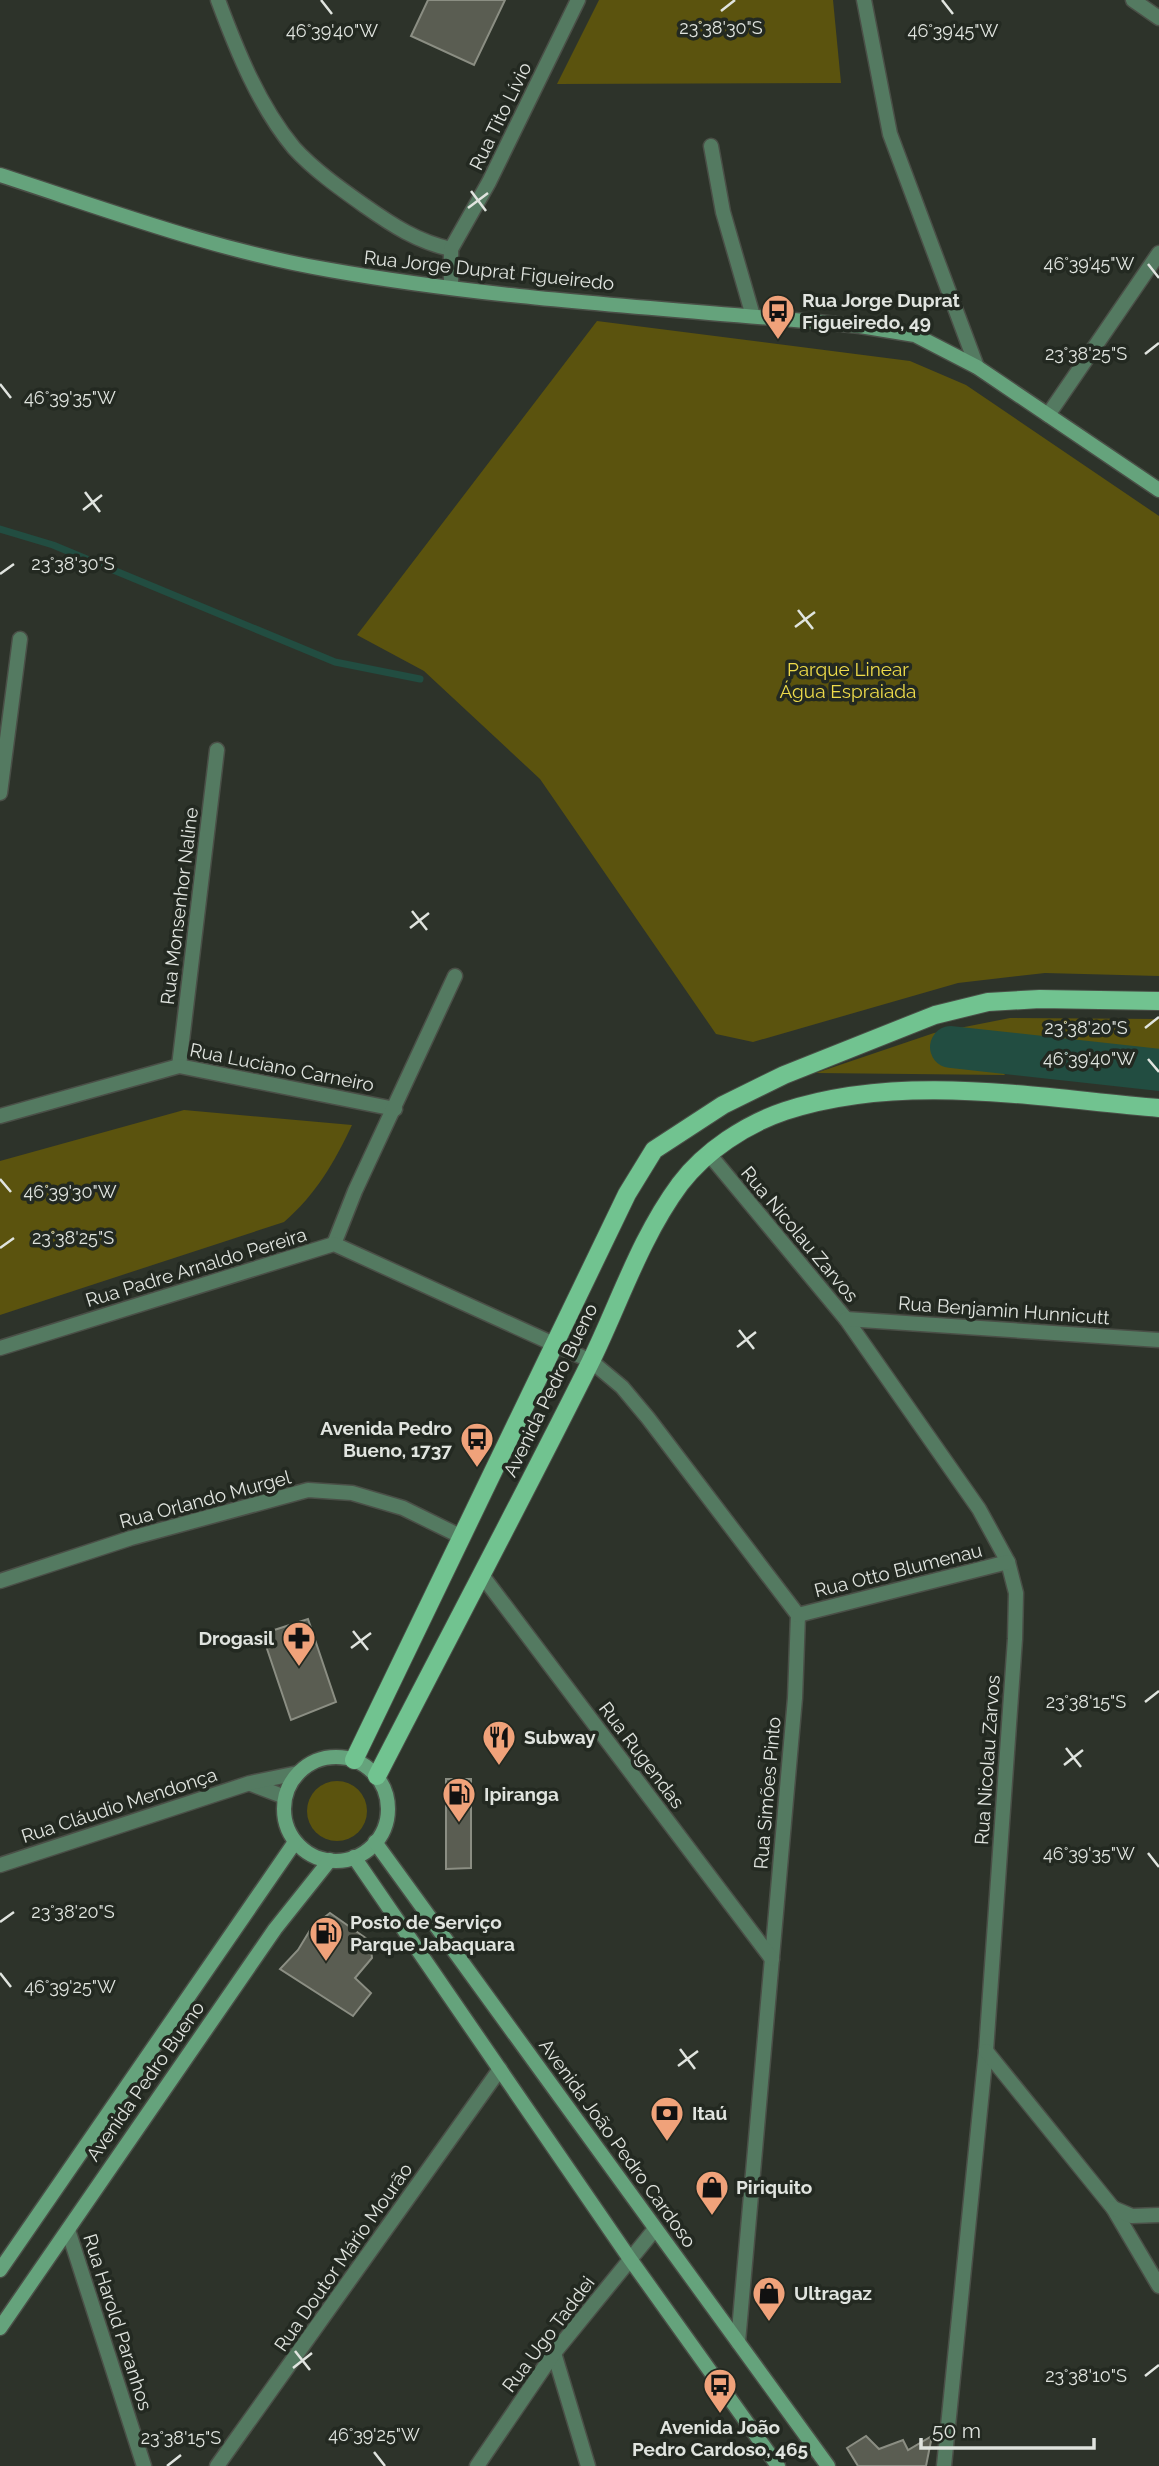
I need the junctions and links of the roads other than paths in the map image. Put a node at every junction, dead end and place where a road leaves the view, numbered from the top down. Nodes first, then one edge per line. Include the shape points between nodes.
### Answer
1 (218, 0) edge
2 (578, 0) edge
3 (864, 0) edge
4 (1133, 0) edge
5 (1159, 18) edge
6 (711, 146) dead end
7 (0, 175) edge
8 (451, 249) junction
9 (1159, 253) edge
10 (451, 288) junction
11 (753, 316) junction
12 (977, 367) junction
13 (1048, 415) junction
14 (1159, 490) edge
15 (20, 639) dead end
16 (218, 750) dead end
17 (0, 793) edge
18 (455, 976) dead end
19 (1159, 1001) edge
20 (179, 1066) junction
21 (1159, 1108) edge
22 (395, 1109) junction
23 (0, 1116) edge
24 (709, 1154) junction
25 (334, 1244) junction
26 (846, 1319) junction
27 (1159, 1340) edge
28 (554, 1343) junction
29 (0, 1348) edge
30 (591, 1361) junction
31 (460, 1536) junction
32 (1008, 1562) junction
33 (481, 1574) junction
34 (0, 1581) edge
35 (798, 1615) junction
36 (354, 1760) junction
37 (298, 1773) junction
38 (377, 1776) junction
39 (250, 1783) junction
40 (285, 1797) junction
41 (295, 1842) junction
42 (375, 1842) junction
43 (354, 1857) junction
44 (330, 1860) junction
45 (0, 1865) edge
46 (772, 1959) junction
47 (986, 2051) junction
48 (500, 2069) junction
49 (1114, 2208) junction
50 (1159, 2215) edge
51 (656, 2229) junction
52 (68, 2230) junction
53 (630, 2259) junction
54 (0, 2270) edge
55 (1159, 2286) edge
56 (0, 2328) edge
57 (738, 2343) junction
58 (554, 2353) junction
59 (144, 2466) edge
60 (217, 2466) edge
61 (477, 2466) edge
62 (587, 2466) edge
63 (778, 2466) edge
64 (828, 2466) edge
65 (944, 2466) edge

1 - 8 street via 264,104 295,148 390,223 426,244
2 - 8 street, Rua Tito Lívio
3 - 12 street via 890,134
4 - 5 street
6 - 11 street via 723,212
7 - 10 main road, Rua Jorge Duprat Figueiredo via 200,240 328,270
8 - 10 street, Rua Tito Lívio
9 - 13 street
10 - 11 main road, Rua Jorge Duprat Figueiredo
11 - 12 main road, Rua Jorge Duprat Figueiredo via 915,335
12 - 13 main road, Rua Jorge Duprat Figueiredo
13 - 14 main road, Rua Jorge Duprat Figueiredo
15 - 17 street
16 - 20 street, Rua Monsenhor Naline
18 - 22 street
19 - 28 main road, Avenida Pedro Bueno via 988,1002 935,1015 784,1075 723,1105 654,1150
20 - 22 street, Rua Luciano Carneiro
20 - 23 street, Rua Luciano Carneiro
21 - 24 main road, Avenida Pedro Bueno via 893,1091 834,1098 771,1118
22 - 25 street
24 - 26 street, Rua Nicolau Zarvos
24 - 30 main road, Avenida Pedro Bueno via 680,1184 633,1267
25 - 28 street, Rua Padre Arnaldo Pereira
25 - 29 street, Rua Padre Arnaldo Pereira
26 - 27 street, Rua Benjamin Hunnicutt
26 - 32 street, Rua Nicolau Zarvos via 979,1508
28 - 30 street
28 - 31 main road, Avenida Pedro Bueno
30 - 33 main road, Avenida Pedro Bueno
30 - 35 street via 648,1418
31 - 34 street, Rua Orlando Murgel via 427,1518 352,1493 308,1490 131,1538
31 - 36 main road, Avenida Pedro Bueno
32 - 35 street, Rua Otto Blumenau
32 - 47 street, Rua Nicolau Zarvos via 1016,1593 1015,1639
33 - 38 main road, Avenida Pedro Bueno
33 - 46 street, Rua Rugendas
35 - 46 street, Rua Simões Pinto
36 - 37 main road via 324,1758
36 - 38 main road
37 - 39 street, Rua Cláudio Mendonça
37 - 40 main road
38 - 42 main road via 386,1794 388,1815
39 - 40 street
39 - 45 street, Rua Cláudio Mendonça
40 - 41 main road via 284,1816
41 - 44 main road
41 - 54 main road, Avenida Pedro Bueno
42 - 43 main road
42 - 51 main road, Avenida João Pedro Cardoso
43 - 44 main road
43 - 48 main road
44 - 52 main road, Avenida Pedro Bueno via 275,1929
46 - 57 street, Rua Simões Pinto
47 - 49 street
47 - 65 street, Rua Nicolau Zarvos
48 - 53 main road
48 - 60 street, Rua Doutor Mário Mourão
49 - 50 street via 1132,2216
49 - 55 street
51 - 53 street, Rua Ugo Taddei
51 - 57 main road, Avenida João Pedro Cardoso
52 - 56 main road, Avenida Pedro Bueno
52 - 59 street, Rua Harold Paranhos
53 - 58 street, Rua Ugo Taddei
53 - 63 main road
57 - 64 main road, Avenida João Pedro Cardoso
58 - 61 street, Rua Ugo Taddei
58 - 62 street

